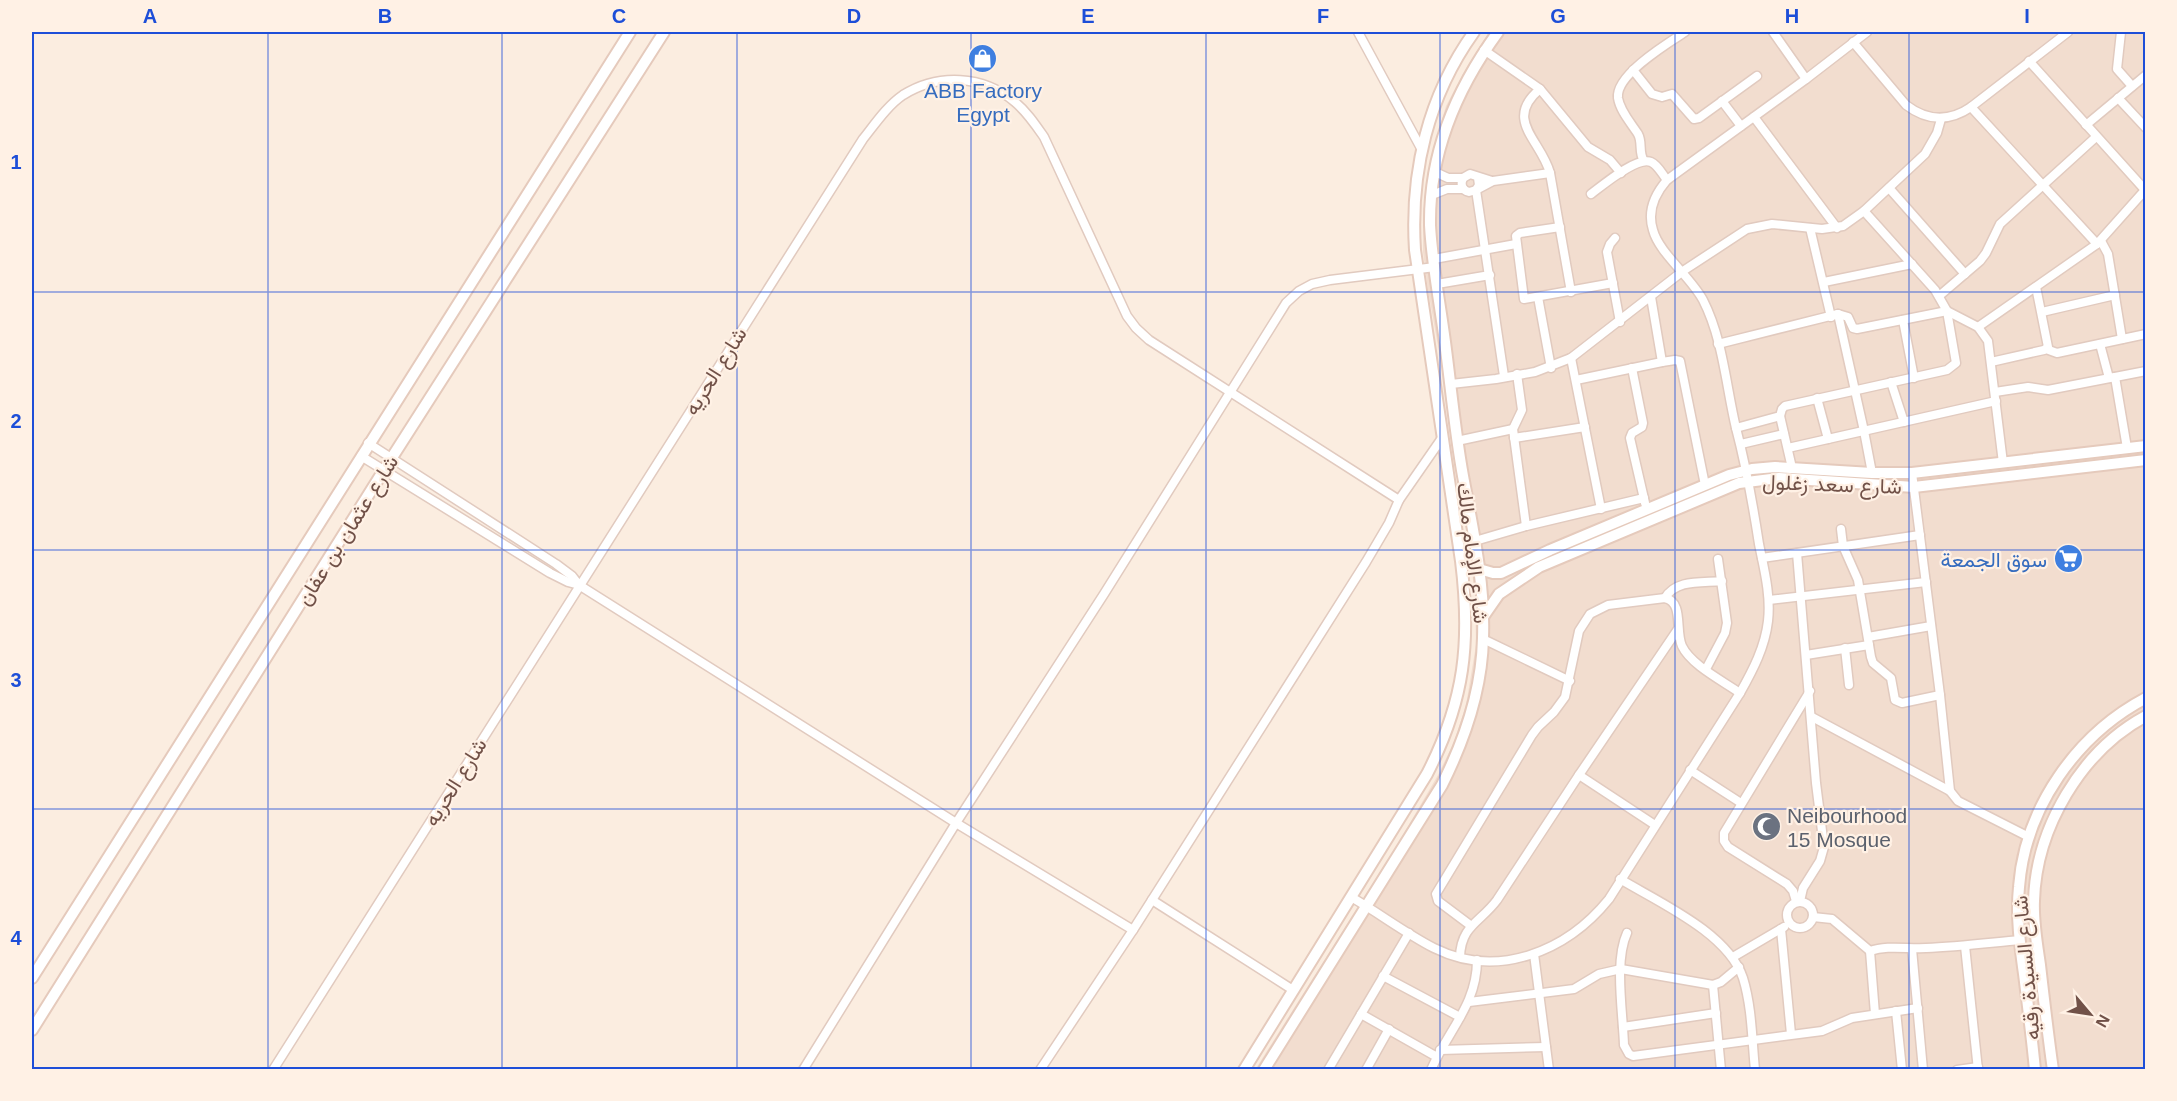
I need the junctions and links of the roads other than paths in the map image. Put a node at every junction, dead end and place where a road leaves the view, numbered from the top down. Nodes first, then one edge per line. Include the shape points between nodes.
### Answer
1 (630, 32) edge
2 (664, 32) edge
3 (1474, 32) edge
4 (1498, 32) edge
5 (1685, 32) edge
6 (1773, 32) edge
7 (1867, 32) edge
8 (2068, 32) edge
9 (2121, 32) edge
10 (1361, 33) edge
11 (1853, 42) junction
12 (1484, 50) junction
13 (2029, 61) junction
14 (1633, 70) junction
15 (2145, 75) edge
16 (1757, 76) dead end
17 (1806, 79) junction
18 (2132, 86) junction
19 (1540, 89) junction
20 (2118, 98) junction
21 (1722, 101) junction
22 (1971, 107) junction
23 (1754, 117) junction
24 (1941, 119) junction
25 (2086, 125) junction
26 (1741, 126) junction
27 (2145, 128) edge
28 (2096, 137) junction
29 (1422, 150) junction
30 (1644, 161) junction
31 (1435, 172) junction
32 (1550, 173) junction
33 (1621, 173) junction
34 (1463, 178) junction
35 (1478, 178) junction
36 (1667, 180) junction
37 (1493, 182) junction
38 (2043, 185) junction
39 (1889, 188) junction
40 (1463, 189) junction
41 (1477, 189) junction
42 (2145, 190) edge
43 (1591, 194) dead end
44 (1432, 195) junction
45 (1864, 212) junction
46 (1560, 227) junction
47 (1810, 228) junction
48 (1837, 228) junction
49 (1615, 238) dead end
50 (2099, 242) junction
51 (1516, 244) junction
52 (1486, 249) junction
53 (1434, 263) junction
54 (1912, 264) junction
55 (1418, 269) junction
56 (1683, 271) junction
57 (1965, 274) junction
58 (1490, 275) junction
59 (1824, 282) junction
60 (1613, 283) junction
61 (1437, 284) junction
62 (2036, 287) junction
63 (1571, 292) junction
64 (2115, 295) junction
65 (1939, 296) junction
66 (1539, 297) junction
67 (1651, 297) junction
68 (1947, 311) junction
69 (2042, 312) junction
70 (1834, 315) junction
71 (1904, 320) junction
72 (1620, 322) junction
73 (1978, 327) junction
74 (2145, 334) edge
75 (2122, 339) junction
76 (1718, 344) junction
77 (2100, 344) junction
78 (2046, 349) junction
79 (1446, 355) junction
80 (1431, 358) junction
81 (1572, 358) junction
82 (1662, 362) junction
83 (1991, 362) junction
84 (1551, 368) junction
85 (1632, 368) junction
86 (2145, 370) edge
87 (1517, 374) junction
88 (1504, 376) junction
89 (1914, 378) junction
90 (2112, 378) junction
91 (1576, 380) junction
92 (1891, 382) junction
93 (1451, 384) junction
94 (1854, 389) junction
95 (1229, 392) junction
96 (1995, 397) junction
97 (1817, 398) junction
98 (1453, 400) junction
99 (1437, 403) junction
100 (1780, 417) junction
101 (1904, 422) junction
102 (1585, 428) junction
103 (1736, 428) junction
104 (1864, 431) junction
105 (1514, 433) junction
106 (1784, 434) junction
107 (1442, 438) junction
108 (1828, 439) junction
109 (1457, 441) junction
110 (368, 443) junction
111 (1741, 444) junction
112 (2145, 446) edge
113 (1788, 448) junction
114 (2127, 448) junction
115 (361, 456) junction
116 (392, 458) junction
117 (2145, 460) edge
118 (2003, 463) junction
119 (1792, 468) junction
120 (384, 470) junction
121 (1872, 473) junction
122 (1912, 473) junction
123 (1748, 476) junction
124 (1705, 485) junction
125 (1914, 487) junction
126 (1399, 500) junction
127 (1645, 503) junction
128 (1601, 509) junction
129 (1526, 526) junction
130 (1841, 529) dead end
131 (1920, 535) junction
132 (1475, 541) junction
133 (1843, 546) junction
134 (1797, 553) junction
135 (1762, 558) junction
136 (1718, 559) dead end
137 (1479, 569) junction
138 (1722, 581) junction
139 (1926, 582) junction
140 (579, 585) junction
141 (1860, 590) junction
142 (1802, 597) junction
143 (1665, 598) junction
144 (1769, 600) junction
145 (1483, 617) junction
146 (1931, 626) junction
147 (1678, 629) junction
148 (1483, 639) junction
149 (1868, 641) junction
150 (1845, 648) junction
151 (1806, 655) junction
152 (1706, 669) junction
153 (1570, 681) junction
154 (1849, 686) dead end
155 (1810, 691) junction
156 (1740, 693) junction
157 (1941, 695) junction
158 (2145, 698) edge
159 (2145, 716) edge
160 (1812, 717) junction
161 (1690, 770) junction
162 (1578, 775) junction
163 (1950, 791) junction
164 (1741, 803) junction
165 (956, 823) junction
166 (1655, 825) junction
167 (2029, 837) junction
168 (1620, 879) junction
169 (1351, 897) junction
170 (1152, 900) junction
171 (1798, 901) junction
172 (1367, 906) junction
173 (1813, 917) junction
174 (1789, 923) junction
175 (1470, 926) junction
176 (1781, 929) junction
177 (1133, 930) junction
178 (1409, 933) junction
179 (1628, 933) dead end
180 (2020, 940) junction
181 (1965, 946) junction
182 (1912, 948) junction
183 (1870, 951) junction
184 (1534, 954) junction
185 (1461, 957) junction
186 (1733, 957) junction
187 (1477, 960) junction
188 (1739, 967) junction
189 (1621, 969) junction
190 (1383, 976) junction
191 (32, 978) edge
192 (1713, 985) junction
193 (1293, 990) junction
194 (1539, 994) junction
195 (1469, 1002) junction
196 (1918, 1008) junction
197 (1896, 1011) junction
198 (1716, 1013) junction
199 (1361, 1014) junction
200 (1875, 1014) junction
201 (1460, 1017) junction
202 (1623, 1027) junction
203 (1389, 1029) junction
204 (32, 1030) edge
205 (1791, 1034) junction
206 (1752, 1040) junction
207 (1719, 1045) junction
208 (1546, 1047) junction
209 (1439, 1053) junction
210 (1978, 1068) edge
211 (273, 1070) edge
212 (803, 1070) edge
213 (1040, 1070) edge
214 (1244, 1070) edge
215 (1264, 1070) edge
216 (1328, 1070) edge
217 (1366, 1070) edge
218 (1431, 1070) edge
219 (1549, 1070) edge
220 (1721, 1070) edge
221 (1755, 1070) edge
222 (1902, 1070) edge
223 (1923, 1070) edge
224 (1957, 1070) edge
225 (2035, 1070) edge
226 (2052, 1070) edge

1 - 110 street, شارع عثمان بن عفان
2 - 116 street, شارع عثمان بن عفان
3 - 29 street, شارع الإمام مالك via 1443,85
4 - 12 street, شارع الإمام مالك
5 - 14 street
6 - 17 street
7 - 11 street
8 - 13 street
9 - 18 street via 2117,69
10 - 29 street
11 - 17 street
11 - 24 street via 1906,105
12 - 19 street
12 - 31 street, شارع الإمام مالك via 1456,100
13 - 22 street
13 - 25 street
14 - 21 street via 1652,94 1672,94 1692,118 1699,118
14 - 30 street via 1621,83 1618,95 1640,137
15 - 18 street
16 - 21 street
17 - 23 street
18 - 20 street
19 - 32 street via 1527,102 1524,125 1548,163
19 - 33 street via 1588,147 1610,160
20 - 25 street
20 - 27 street
21 - 26 street
22 - 24 street via 1962,114
22 - 38 street
23 - 26 street
23 - 48 street
24 - 39 street via 1925,154
25 - 28 street
26 - 36 street
28 - 38 street
28 - 42 street
29 - 55 street, شارع الإمام مالك via 1414,210
30 - 33 street
30 - 36 street via 1651,162
31 - 34 street via 1448,178
31 - 44 street, شارع الإمام مالك
32 - 37 street
32 - 46 street
33 - 43 street
34 - 35 street via 1470,174
34 - 40 street
35 - 37 street
35 - 41 street
36 - 56 street via 1652,204 1650,218 1660,244
37 - 41 street
38 - 50 street
38 - 57 street via 2000,224 1986,253
39 - 45 street
39 - 57 street
40 - 41 street
40 - 44 street via 1447,189
41 - 52 street
42 - 50 street
44 - 53 street, شارع الإمام مالك
45 - 48 street
45 - 54 street
46 - 51 street via 1518,234
46 - 63 street
47 - 48 street
47 - 56 street via 1772,224 1747,229
47 - 59 street
49 - 60 street via 1607,252
50 - 62 street
50 - 64 street via 2108,254
51 - 52 street
51 - 66 street via 1524,298
52 - 53 street
52 - 58 street
53 - 55 street
53 - 61 street, شارع الإمام مالك
54 - 59 street
54 - 65 street
55 - 80 street, شارع الإمام مالك
55 - 95 street via 1330,280 1299,291 1286,303
56 - 67 street
56 - 76 street via 1703,300
57 - 65 street
58 - 61 street
58 - 88 street
59 - 70 street
60 - 63 street
60 - 72 street
61 - 79 street, شارع الإمام مالك
62 - 69 street
62 - 73 street
63 - 66 street
64 - 69 street
64 - 75 street
65 - 68 street
66 - 84 street
67 - 72 street
67 - 82 street
68 - 71 street
68 - 73 street
68 - 89 street via 1956,363 1947,370
69 - 78 street via 2049,343
70 - 71 street via 1848,317 1857,329
70 - 76 street
70 - 94 street
71 - 89 street
72 - 81 street
73 - 83 street via 1988,341
74 - 75 street
75 - 77 street
76 - 103 street
77 - 78 street via 2057,353
77 - 90 street
78 - 83 street
79 - 80 street via 1437,362
79 - 93 street, شارع الإمام مالك
80 - 99 street, شارع الإمام مالك
81 - 84 street
81 - 91 street
82 - 85 street
82 - 124 street via 1677,360 1682,364
83 - 96 street
84 - 87 street
85 - 91 street
85 - 127 street via 1643,423 1629,438
86 - 90 street
87 - 88 street
87 - 105 street via 1522,410
88 - 93 street
89 - 92 street
90 - 96 street via 2048,390 2028,387
90 - 114 street
91 - 102 street
92 - 94 street
92 - 101 street
93 - 98 street, شارع الإمام مالك
94 - 97 street
94 - 104 street
95 - 126 street, شارع الحريه
95 - 140 street, شارع الحريه via 1149,340 1127,316 1044,137 1014,100 972,80 930,82 903,96 863,139
95 - 165 street
96 - 101 street
96 - 118 street
97 - 100 street via 1785,406
97 - 108 street
98 - 99 street via 1446,395
98 - 109 street, شارع الإمام مالك
99 - 107 street, شارع الإمام مالك
100 - 103 street
100 - 106 street
101 - 104 street
102 - 105 street
102 - 128 street
103 - 111 street
104 - 108 street
104 - 121 street
105 - 109 street
105 - 129 street
106 - 111 street
106 - 113 street
107 - 126 street
107 - 169 street, شارع الإمام مالك via 1466,608 1462,675 1437,755
108 - 113 street
109 - 132 street, شارع الإمام مالك
110 - 115 street, شارع عثمان بن عفان
110 - 116 street
111 - 123 street
112 - 114 street, شارع سعد زغلول
113 - 119 street
114 - 118 street, شارع سعد زغلول
115 - 120 street
115 - 191 street, شارع عثمان بن عفان
116 - 120 street, شارع عثمان بن عفان
116 - 140 street via 556,564
117 - 125 street, شارع سعد زغلول
118 - 122 street, شارع سعد زغلول
119 - 121 street, شارع سعد زغلول
119 - 123 street, شارع سعد زغلول via 1764,468
120 - 140 street via 550,573
120 - 204 street, شارع عثمان بن عفان
121 - 122 street, شارع سعد زغلول
122 - 125 street
123 - 124 street, شارع سعد زغلول via 1729,475
123 - 125 street, شارع سعد زغلول
123 - 135 street
123 - 145 street, شارع سعد زغلول via 1539,567 1499,594
124 - 127 street, شارع سعد زغلول
125 - 131 street
126 - 170 street via 1366,562
127 - 128 street
127 - 137 street, شارع سعد زغلول via 1501,573
128 - 129 street
129 - 132 street
130 - 133 street
131 - 133 street
131 - 139 street
132 - 137 street, شارع الإمام مالك
133 - 134 street
133 - 141 street
134 - 135 street
134 - 142 street
135 - 144 street
136 - 138 street
137 - 145 street, شارع الإمام مالك
138 - 143 street via 1674,587
138 - 152 street via 1726,628
139 - 141 street
139 - 146 street
140 - 165 street
140 - 211 street, شارع الحريه
141 - 142 street
141 - 149 street
142 - 144 street
142 - 151 street
143 - 147 street via 1676,605
143 - 153 street via 1608,605 1590,614 1580,631
144 - 156 street via 1764,641
145 - 148 street, شارع الإمام مالك
146 - 149 street
146 - 157 street
147 - 152 street via 1683,647
147 - 162 street
148 - 153 street
148 - 172 street, شارع الإمام مالك via 1474,704 1457,754
149 - 150 street
149 - 157 street via 1873,663 1891,678 1897,702
150 - 151 street
150 - 154 street
151 - 155 street
152 - 156 street
153 - 175 street via 1561,704 1532,735 1436,894 1438,901
155 - 160 street
155 - 164 street
156 - 161 street
157 - 163 street
158 - 167 street, شارع السيدة رقيه via 2115,717 2077,752 2046,797
159 - 226 street, شارع السيدة رقيه via 2085,768 2058,810 2041,858 2034,921
160 - 163 street
160 - 171 street via 1824,847
161 - 164 street
161 - 166 street
162 - 166 street
162 - 175 street via 1497,900
163 - 167 street via 1958,801
164 - 171 street via 1725,830 1726,844 1787,884
165 - 177 street
165 - 212 street
166 - 168 street
167 - 180 street, شارع السيدة رقيه via 2019,888
168 - 184 street via 1609,899 1585,925
168 - 186 street via 1712,935
169 - 172 street
169 - 193 street, شارع الإمام مالك
170 - 177 street
170 - 193 street
171 - 173 street via 1810,906
171 - 174 street via 1788,909
172 - 178 street
172 - 215 street, شارع الإمام مالك
173 - 174 street via 1803,928
173 - 183 street via 1832,919
174 - 176 street
175 - 185 street via 1461,945
176 - 186 street
176 - 205 street
177 - 213 street
178 - 185 street via 1434,948
178 - 190 street
179 - 189 street via 1621,950
180 - 181 street
180 - 225 street, شارع السيدة رقيه
181 - 182 street
181 - 210 street
182 - 183 street via 1878,947
182 - 196 street
183 - 200 street
184 - 187 street via 1506,960
184 - 194 street
185 - 187 street
186 - 188 street
187 - 195 street via 1476,982
188 - 192 street
188 - 206 street via 1746,988
189 - 192 street
189 - 194 street via 1599,974 1574,989
189 - 202 street
190 - 199 street
190 - 201 street
192 - 198 street
193 - 214 street, شارع الإمام مالك
194 - 195 street
194 - 208 street
195 - 201 street
196 - 197 street
196 - 223 street
197 - 200 street
197 - 222 street
198 - 202 street
198 - 207 street
199 - 203 street
199 - 216 street
200 - 205 street via 1852,1018 1821,1031
201 - 209 street
202 - 207 street via 1625,1050 1633,1056
203 - 209 street
203 - 217 street
205 - 206 street
206 - 207 street
206 - 221 street
207 - 220 street
208 - 209 street
208 - 219 street
209 - 218 street
210 - 224 street

